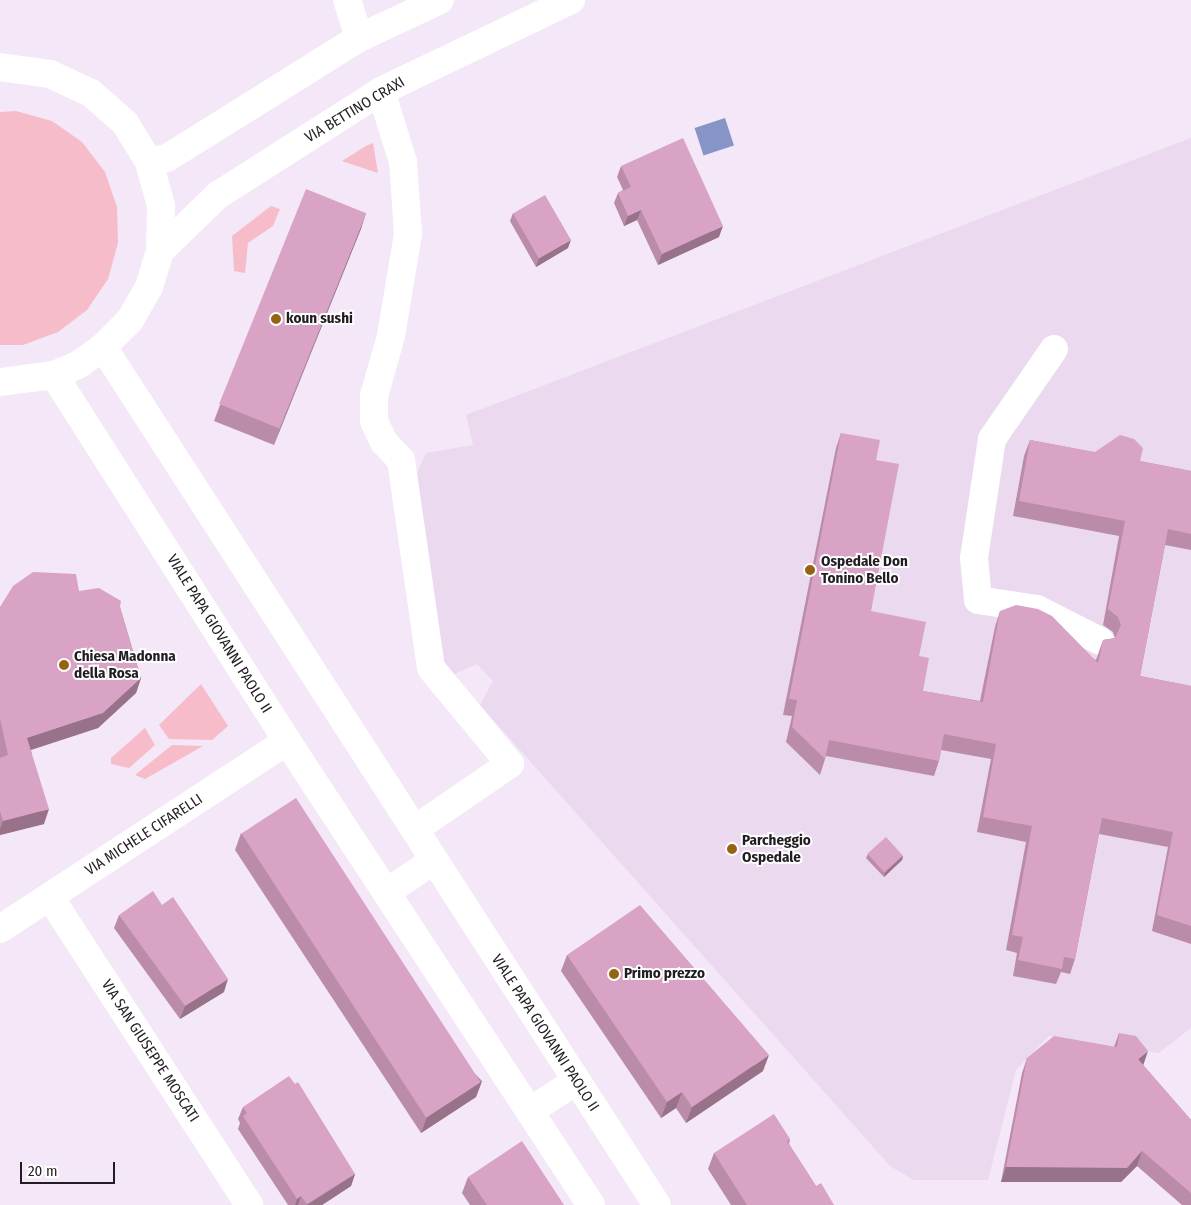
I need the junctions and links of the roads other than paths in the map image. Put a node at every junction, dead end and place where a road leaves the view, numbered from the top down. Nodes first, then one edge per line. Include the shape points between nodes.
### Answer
1 (347, 0) edge
2 (440, 0) edge
3 (571, 0) edge
4 (359, 38) junction
5 (2, 62) edge
6 (381, 91) junction
7 (149, 162) junction
8 (160, 251) junction
9 (103, 347) junction
10 (1054, 349) dead end
11 (54, 375) junction
12 (0, 382) edge
13 (1100, 641) dead end
14 (287, 741) junction
15 (415, 829) junction
16 (433, 861) junction
17 (387, 892) junction
18 (50, 897) junction
19 (0, 929) edge
20 (576, 1081) junction
21 (530, 1111) junction
22 (249, 1205) edge
23 (591, 1205) edge
24 (657, 1205) edge

1 - 4 street
2 - 4 street
3 - 6 street, VIA BETTINO CRAXI
4 - 7 street via 167,158
5 - 7 street via 50,74 91,93 125,123
6 - 8 street, VIA BETTINO CRAXI via 218,196
6 - 15 street via 403,162 408,234 391,336 374,396 374,421 384,442 402,460 431,668 510,764
7 - 8 street via 161,206
8 - 9 street via 149,287 130,320
9 - 11 street via 80,364
9 - 15 street, VIALE PAPA GIOVANNI PAOLO II
10 - 13 street via 992,439 974,558 978,600 1037,609
11 - 12 street
11 - 14 street, VIALE PAPA GIOVANNI PAOLO II
14 - 17 street, VIALE PAPA GIOVANNI PAOLO II
14 - 18 street, VIA MICHELE CIFARELLI
15 - 16 street, VIALE PAPA GIOVANNI PAOLO II
16 - 17 street
16 - 20 street, VIALE PAPA GIOVANNI PAOLO II
17 - 21 street, VIALE PAPA GIOVANNI PAOLO II
18 - 19 street, VIA MICHELE CIFARELLI
18 - 22 street, VIA SAN GIUSEPPE MOSCATI
20 - 21 street
20 - 24 street, VIALE PAPA GIOVANNI PAOLO II
21 - 23 street, VIALE PAPA GIOVANNI PAOLO II

